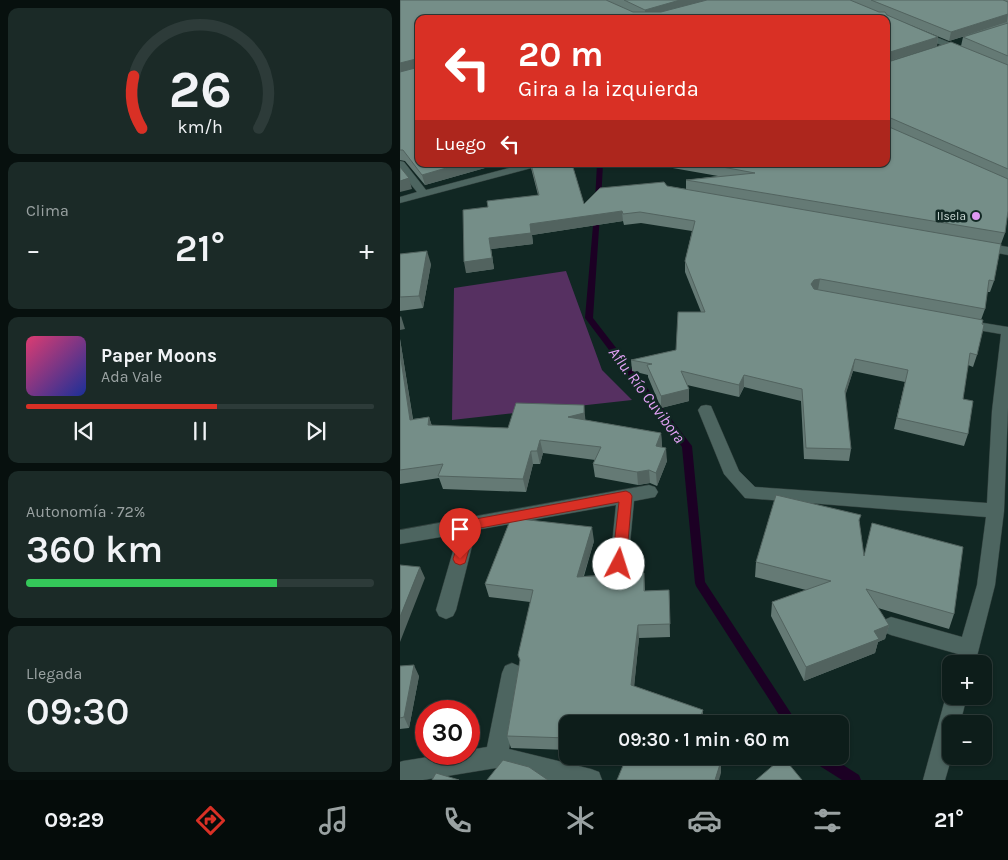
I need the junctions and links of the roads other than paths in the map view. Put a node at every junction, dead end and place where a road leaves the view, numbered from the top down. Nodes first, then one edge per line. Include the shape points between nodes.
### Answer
1 (890, 21) edge
2 (966, 41) edge
3 (951, 46) junction
4 (942, 49) edge
5 (968, 53) edge
6 (400, 164) edge
7 (523, 167) edge
8 (423, 193) junction
9 (400, 200) edge
10 (970, 245) edge
11 (1008, 251) edge
12 (951, 321) edge
13 (1008, 331) edge
14 (706, 410) dead end
15 (649, 492) dead end
16 (626, 496) junction
17 (995, 511) junction
18 (469, 525) junction
19 (400, 538) edge
20 (619, 564) dead end
21 (446, 610) dead end
22 (891, 626) edge
23 (964, 655) edge
24 (967, 655) edge
25 (512, 673) dead end
26 (954, 705) edge
27 (496, 757) junction
28 (403, 772) dead end
29 (591, 780) edge
30 (934, 780) edge

1 - 3 street
2 - 3 street
3 - 4 street
3 - 5 street
6 - 8 street
7 - 8 street
8 - 9 street
10 - 11 street
12 - 13 street
13 - 17 street
14 - 17 street via 732,474 751,493
15 - 16 street
16 - 18 street
16 - 20 street
17 - 24 street via 986,585
18 - 19 street
18 - 21 street
22 - 23 street
25 - 27 street
26 - 30 street
27 - 28 street
27 - 29 street

